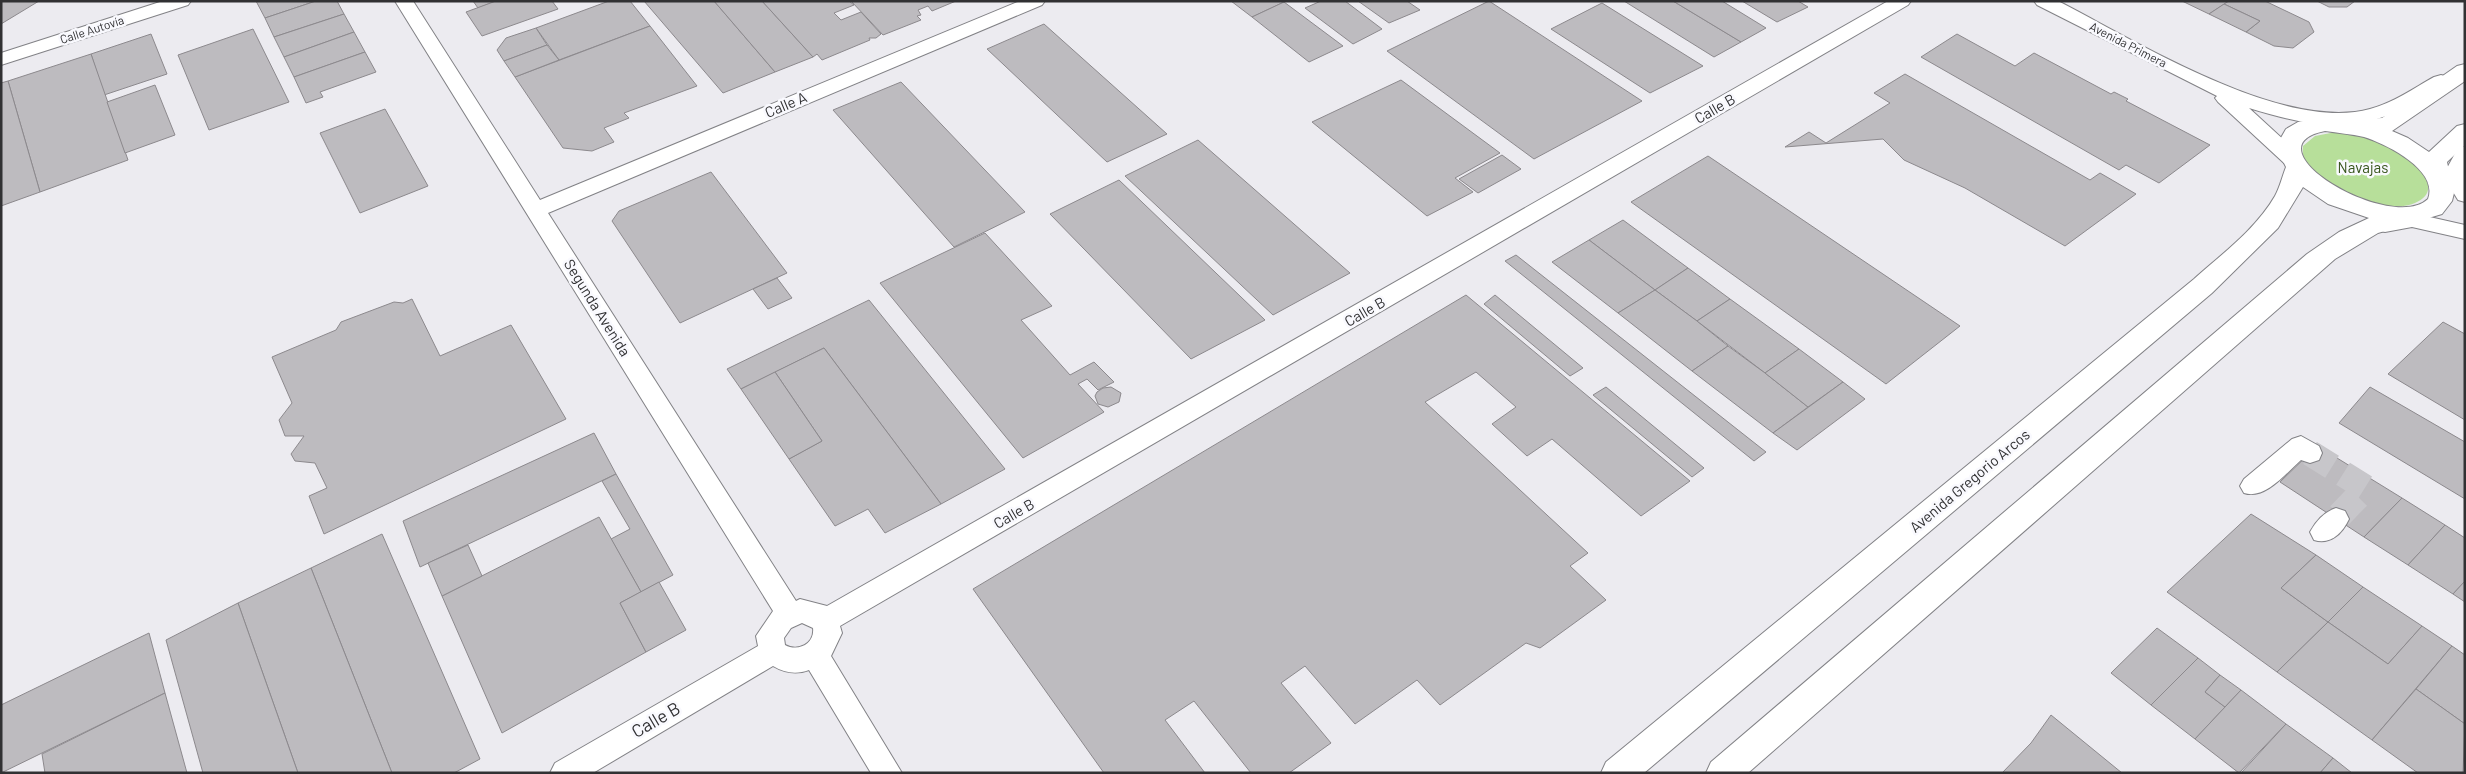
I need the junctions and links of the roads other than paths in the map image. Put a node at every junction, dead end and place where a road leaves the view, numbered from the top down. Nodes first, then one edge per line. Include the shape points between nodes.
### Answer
1 (182, 1) edge
2 (404, 1) edge
3 (1036, 1) edge
4 (1902, 1) edge
5 (2043, 1) edge
6 (1, 59) edge
7 (2465, 70) edge
8 (2214, 88) junction
9 (2301, 116) junction
10 (2336, 125) junction
11 (2465, 131) edge
12 (2465, 153) edge
13 (2294, 163) junction
14 (2441, 181) junction
15 (2465, 195) edge
16 (2465, 200) edge
17 (536, 210) junction
18 (2409, 214) junction
19 (2443, 226) junction
20 (2368, 228) junction
21 (2465, 232) edge
22 (2310, 453) tunnel mouth
23 (2253, 486) dead end
24 (790, 614) junction
25 (826, 620) junction
26 (773, 652) junction
27 (815, 655) junction
28 (565, 773) edge
29 (887, 773) edge
30 (1618, 773) edge
31 (1722, 773) edge

1 - 6 street, Calle Autovía
2 - 17 street, Segunda Avenida
3 - 17 street, Calle A
4 - 25 street, Calle B
5 - 8 street, Avenida Primera
7 - 9 street, Avenida Primera via 2373,115 2347,119
7 - 10 main road via 2387,125
8 - 9 street, Avenida Primera
8 - 13 street, Avenida Primera via 2278,144
9 - 10 street
10 - 13 main road, Avenida Gregorio Arcos via 2307,127 2294,134 2289,145
10 - 14 main road via 2398,142 2420,155
11 - 14 main road via 2434,160
12 - 15 street via 2456,170
13 - 18 main road via 2316,186 2344,201 2376,212
13 - 30 main road, Avenida Gregorio Arcos via 2289,192 2277,210 2203,286
14 - 16 street
14 - 18 main road via 2442,195 2438,204
17 - 24 street, Segunda Avenida
18 - 19 street
18 - 20 main road
19 - 20 street via 2412,220
19 - 21 street
20 - 31 main road via 2316,260
22 - 23 street via 2301,446
24 - 25 street via 811,611
24 - 26 street via 781,620 770,636
25 - 27 street via 828,638
26 - 27 street via 779,658 796,662
26 - 28 street, Calle B
27 - 29 street

